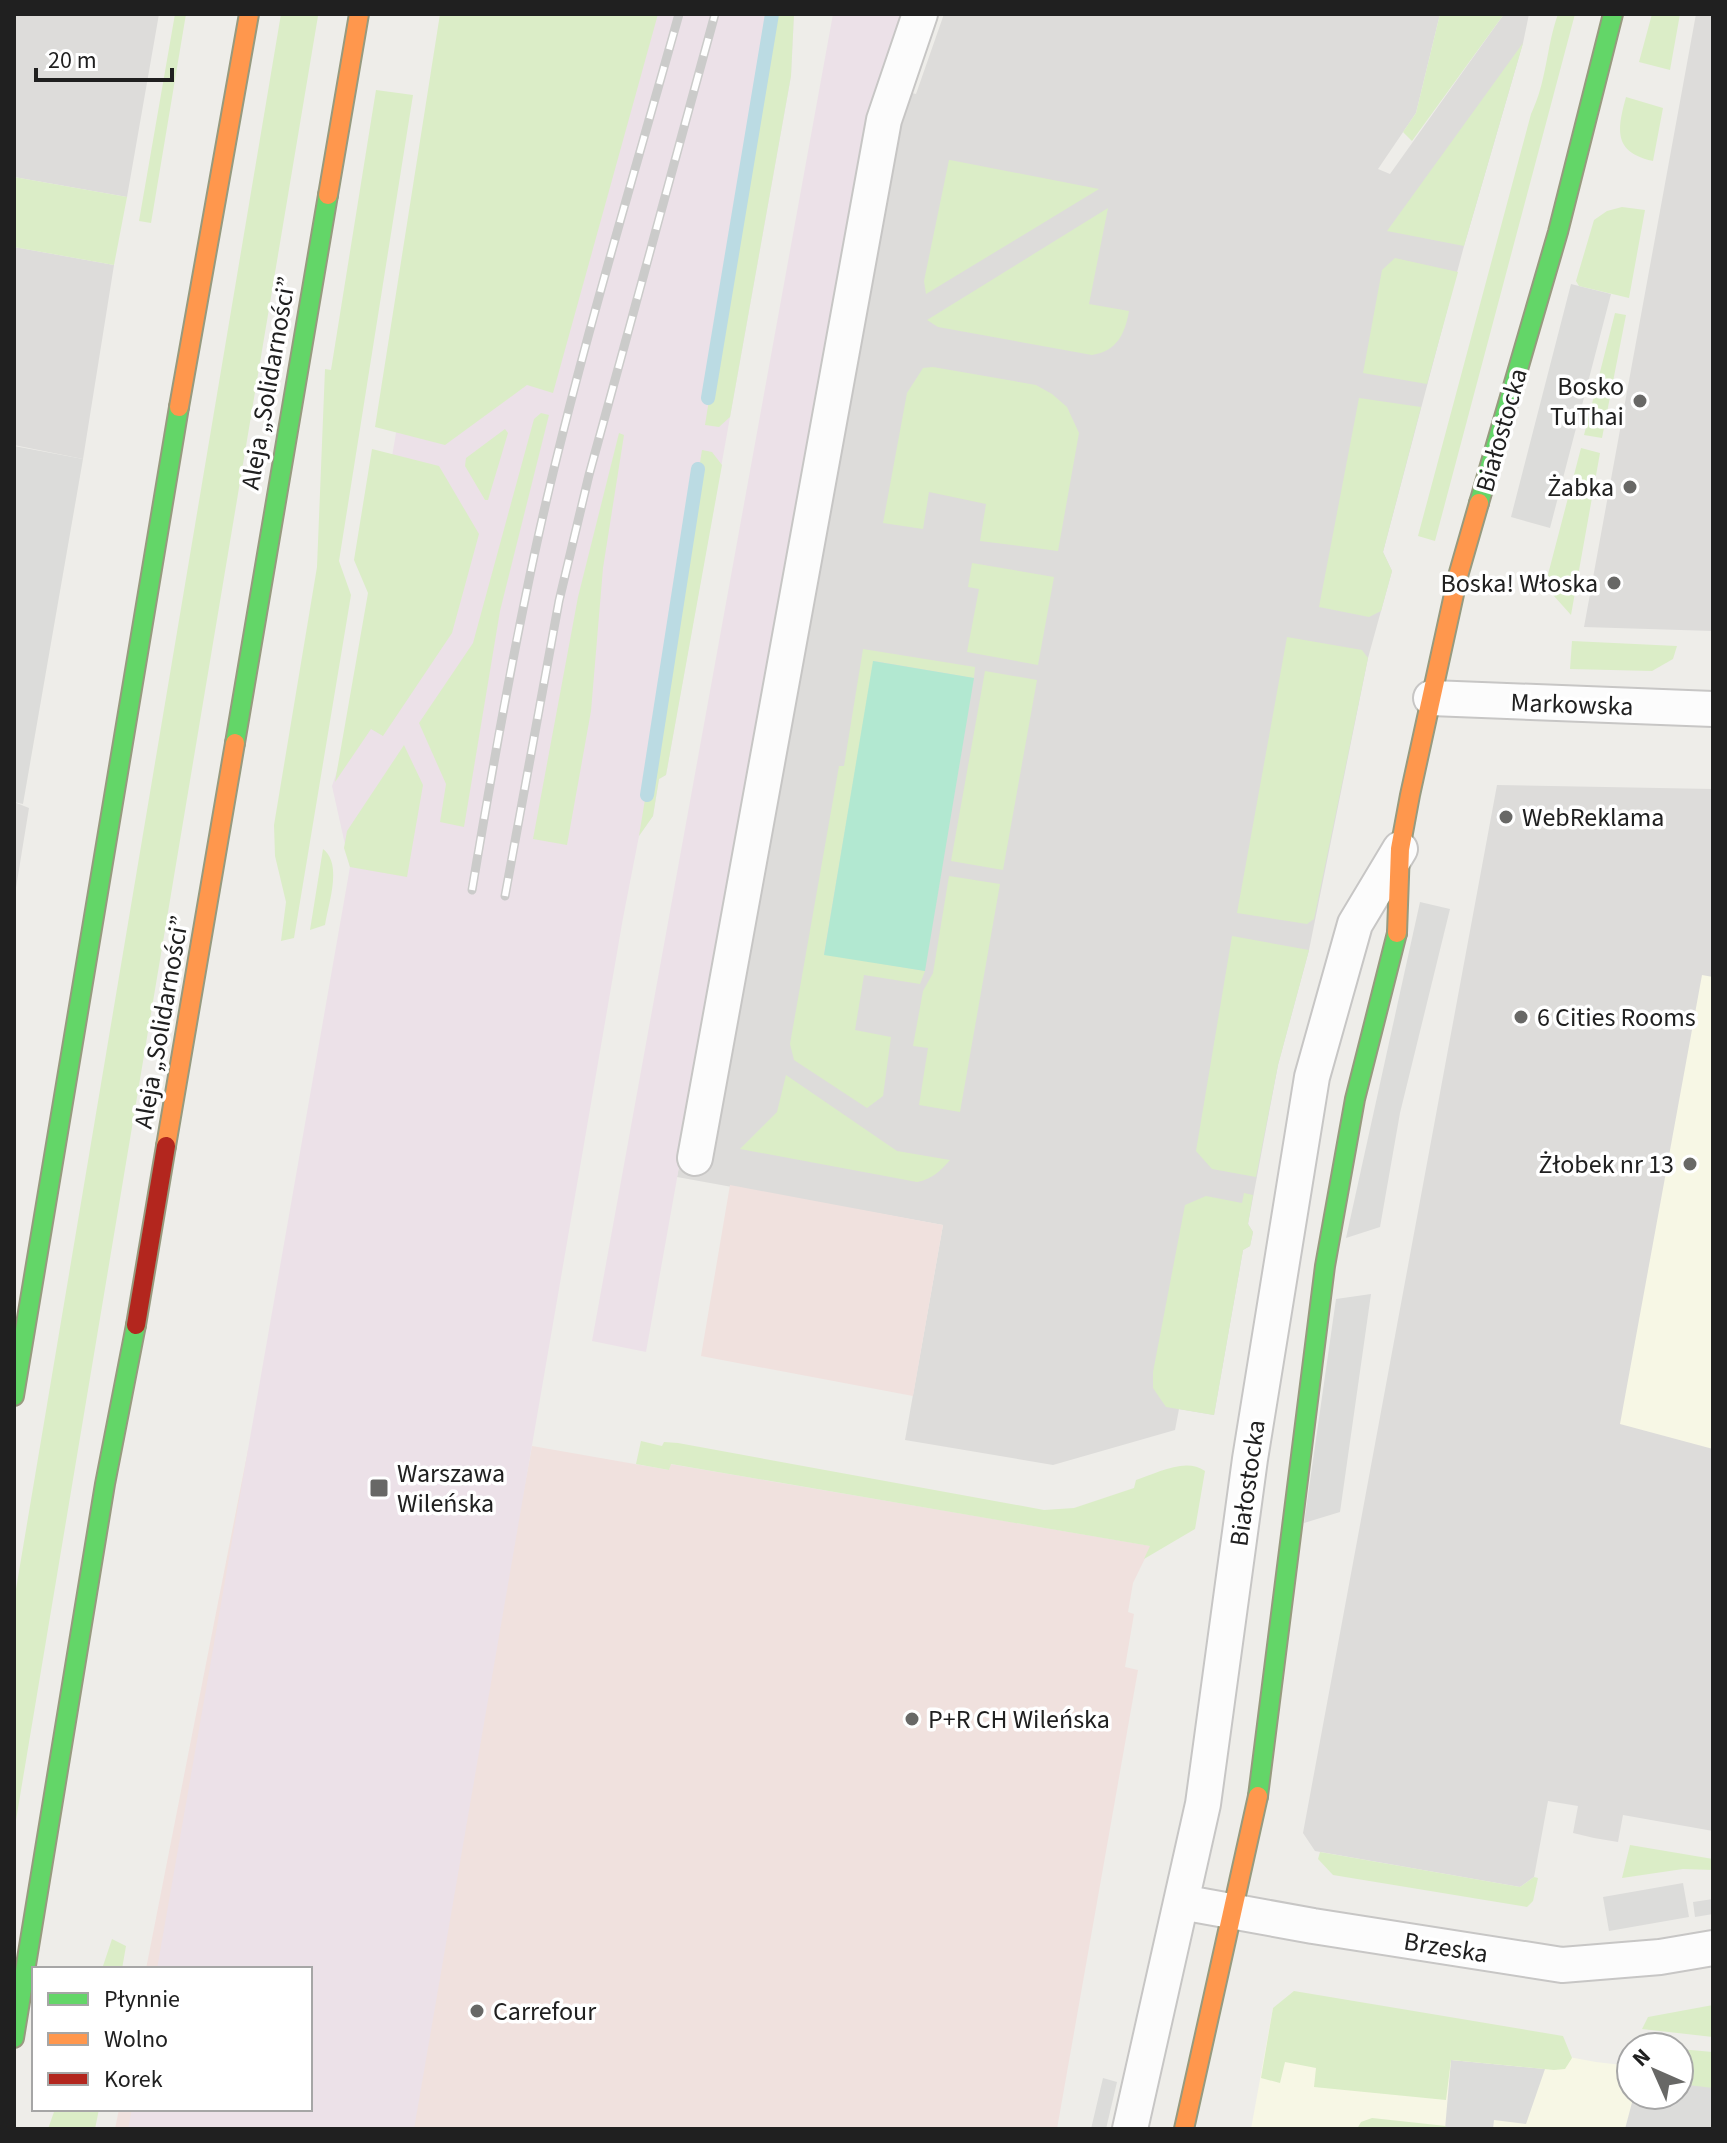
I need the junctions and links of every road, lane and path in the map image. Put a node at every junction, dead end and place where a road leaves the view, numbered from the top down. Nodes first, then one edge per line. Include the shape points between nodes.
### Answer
1 (249, 14) edge
2 (359, 14) edge
3 (920, 14) edge
4 (1613, 14) edge
5 (1431, 698) junction
6 (1713, 709) edge
7 (1400, 849) junction
8 (695, 1158) dead end
9 (14, 1396) edge
10 (1181, 1902) junction
11 (1233, 1912) junction
12 (1713, 1948) edge
13 (14, 2038) edge
14 (1130, 2129) edge
15 (1184, 2129) edge

1 - 9 main road
2 - 13 main road, Aleja „Solidarności”
3 - 8 street via 884,120
4 - 5 main road, Białostocka via 1558,232 1458,576
5 - 6 street, Markowska
5 - 7 main road, Białostocka
7 - 10 street, Białostocka via 1355,924 1312,1077 1250,1459 1203,1804
7 - 11 main road, Białostocka via 1399,927 1355,1099 1325,1266 1256,1812
10 - 11 street, Brzeska
10 - 14 street, Białostocka
11 - 12 street, Brzeska via 1562,1965
11 - 15 main road, Białostocka

